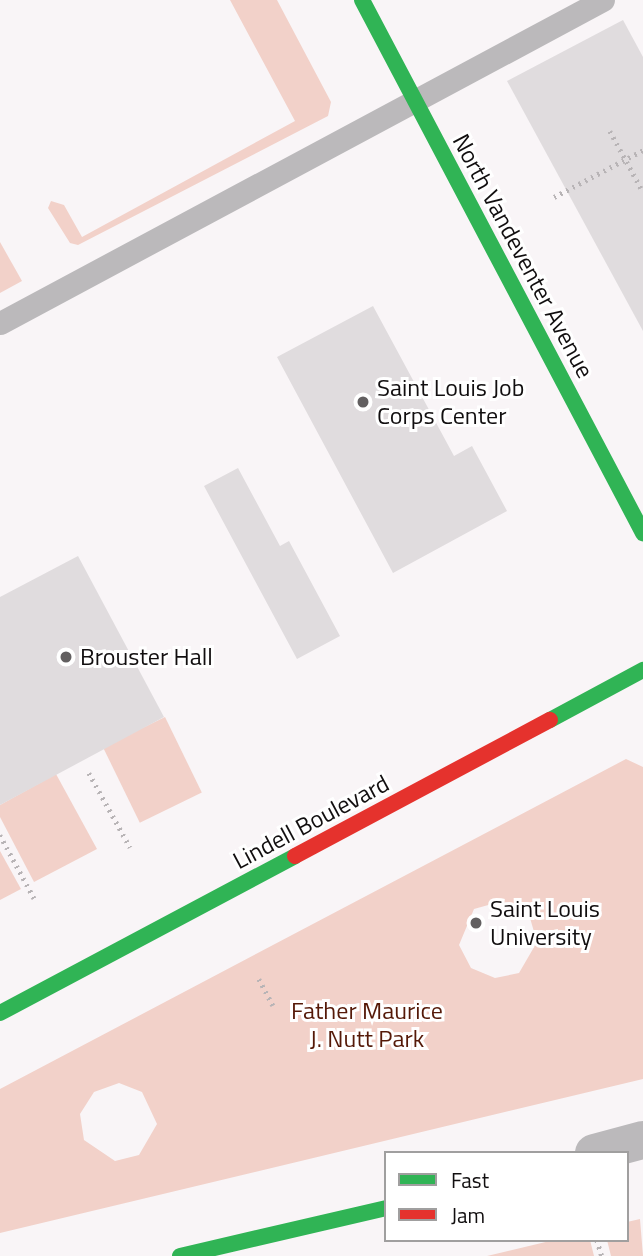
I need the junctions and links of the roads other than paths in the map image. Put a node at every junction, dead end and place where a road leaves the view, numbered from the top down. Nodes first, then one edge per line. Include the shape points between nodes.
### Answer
1 (362, 0) edge
2 (603, 0) edge
3 (415, 100) junction
4 (0, 323) edge
5 (643, 533) edge
6 (643, 670) edge
7 (0, 1013) edge
8 (643, 1140) edge
9 (602, 1151) edge
10 (384, 1208) edge
11 (180, 1256) edge

1 - 3 main road, North Vandeventer Avenue
2 - 3 lane
3 - 4 lane
3 - 5 main road, North Vandeventer Avenue
6 - 7 main road, Lindell Boulevard
8 - 9 street
10 - 11 main road

